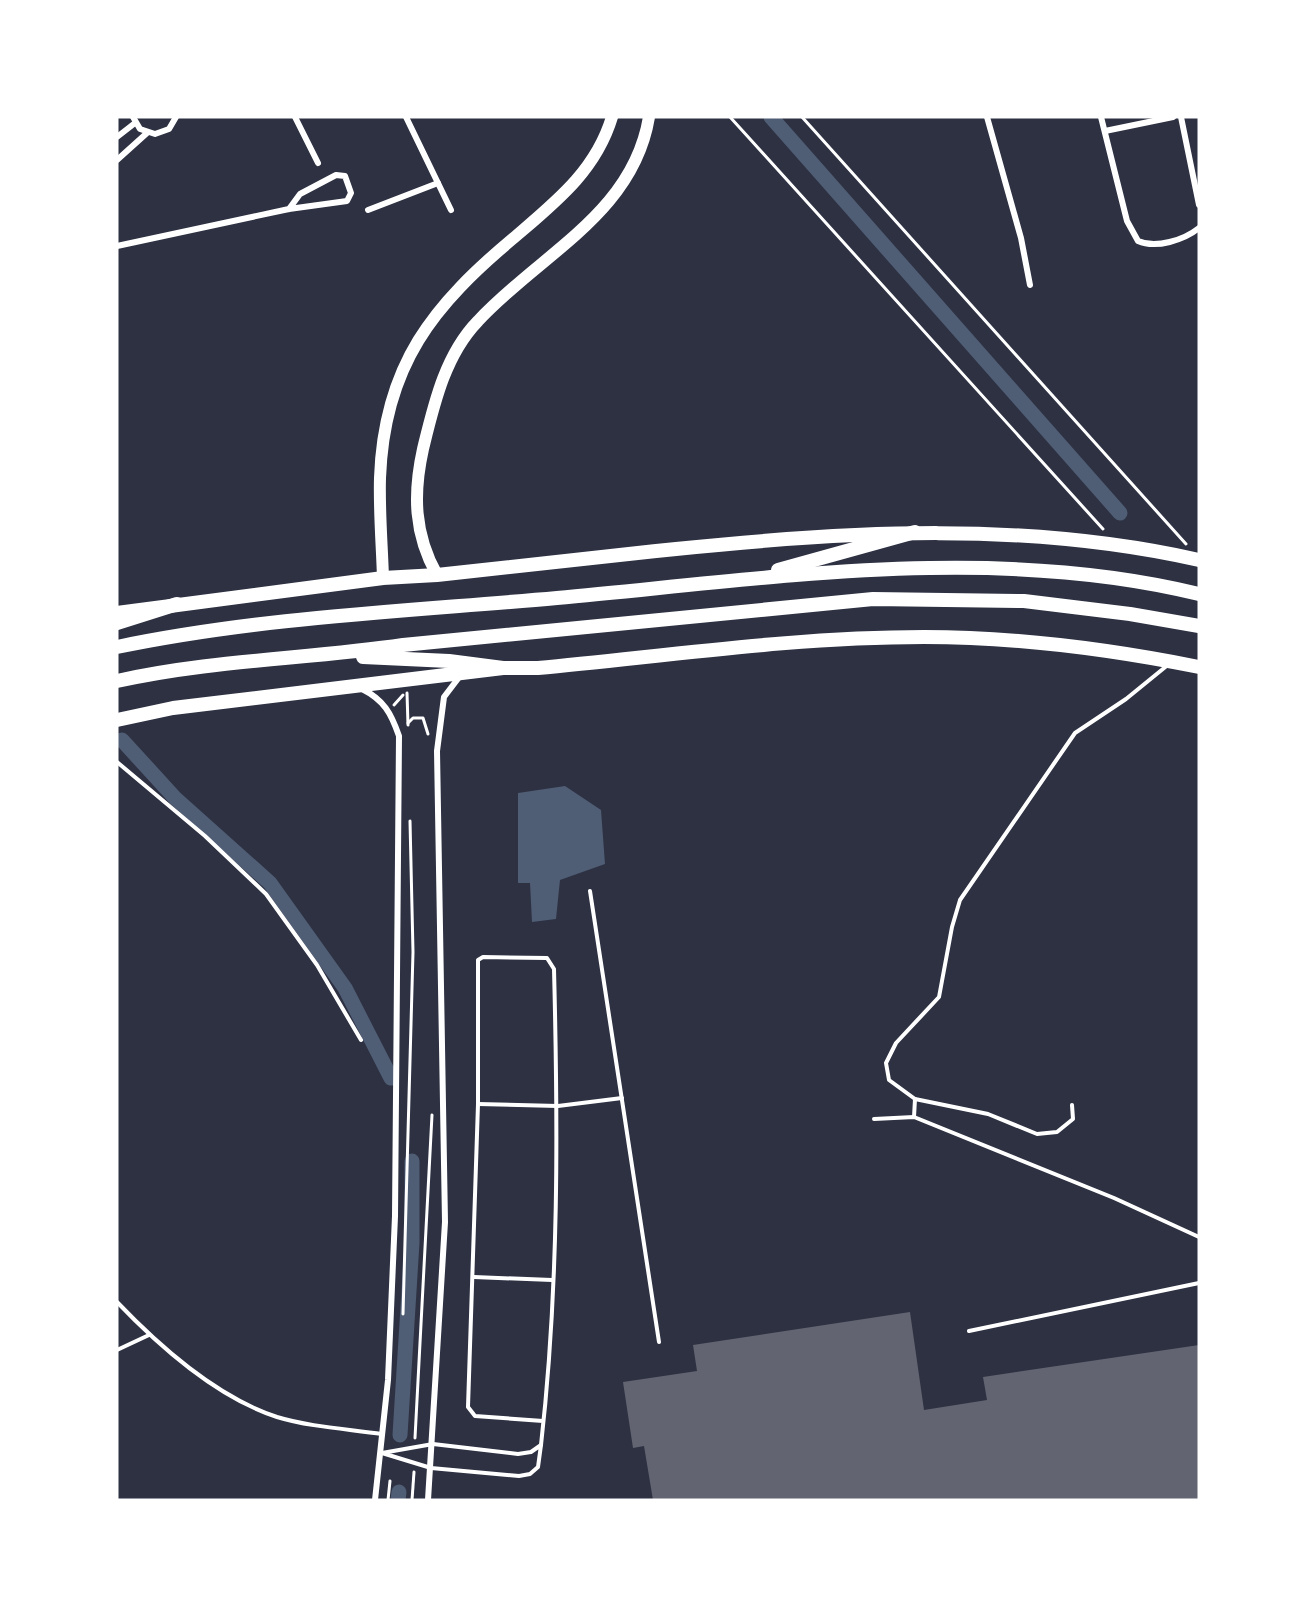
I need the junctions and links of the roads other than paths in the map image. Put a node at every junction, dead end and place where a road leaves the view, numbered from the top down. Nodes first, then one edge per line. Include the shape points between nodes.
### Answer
1 (176, 117) edge
2 (295, 117) edge
3 (406, 117) edge
4 (612, 117) edge
5 (649, 117) edge
6 (987, 117) edge
7 (1101, 117) edge
8 (1173, 117) edge
9 (1181, 117) edge
10 (134, 120) edge
11 (1105, 131) junction
12 (147, 133) junction
13 (117, 137) edge
14 (117, 160) edge
15 (318, 163) dead end
16 (438, 183) junction
17 (1199, 205) edge
18 (289, 209) junction
19 (368, 210) dead end
20 (451, 210) dead end
21 (1199, 228) edge
22 (117, 246) edge
23 (1030, 285) dead end
24 (915, 532) junction
25 (1195, 559) edge
26 (437, 575) junction
27 (383, 578) junction
28 (735, 582) junction
29 (1199, 594) edge
30 (177, 604) junction
31 (117, 613) edge
32 (117, 623) edge
33 (1199, 626) edge
34 (117, 646) edge
35 (331, 655) junction
36 (1172, 662) junction
37 (503, 668) junction
38 (1199, 668) edge
39 (462, 674) junction
40 (117, 681) edge
41 (357, 686) junction
42 (117, 720) edge
43 (117, 762) edge
44 (590, 891) dead end
45 (361, 1040) dead end
46 (622, 1098) junction
47 (915, 1099) junction
48 (478, 1104) junction
49 (1072, 1105) dead end
50 (558, 1106) junction
51 (914, 1117) junction
52 (874, 1119) dead end
53 (1199, 1237) edge
54 (474, 1277) junction
55 (552, 1280) junction
56 (1199, 1283) edge
57 (117, 1302) edge
58 (969, 1331) dead end
59 (149, 1335) junction
60 (659, 1342) dead end
61 (117, 1350) edge
62 (543, 1421) junction
63 (383, 1434) junction
64 (433, 1444) junction
65 (541, 1445) junction
66 (382, 1453) junction
67 (431, 1468) junction
68 (375, 1500) edge
69 (428, 1500) edge

1 - 12 street via 162,133
2 - 15 street
3 - 16 street
4 - 27 main road via 601,146 581,177 459,286 413,346 398,382 386,430 380,477
5 - 26 main road via 644,143 618,193 478,321 447,368 421,460 416,503 424,552
6 - 23 street
7 - 11 street
8 - 11 street
9 - 17 street
10 - 12 street
10 - 13 street
11 - 21 street via 1126,221 1138,241 1153,245
12 - 14 street
16 - 19 street
16 - 20 street
18 - 18 street via 347,201 351,193 345,176 336,174 300,194
18 - 22 street
24 - 25 main road via 1006,534 1115,544
24 - 26 main road via 721,544
24 - 28 main road
26 - 27 main road
27 - 30 main road
28 - 29 main road via 840,570 1009,568 1122,580
28 - 34 main road via 264,624
30 - 31 main road
30 - 32 main road
33 - 35 main road via 1024,601 873,599
35 - 37 main road
35 - 40 main road via 237,662
36 - 37 main road via 1071,646 927,637 819,641
36 - 38 main road
36 - 47 lane via 1075,733 960,900 939,997 896,1043 886,1063 889,1080
37 - 39 main road
39 - 41 main road
39 - 64 street via 444,698 437,751 445,1222
41 - 42 main road via 173,708
41 - 63 street via 378,697 390,711 399,736 395,1216
43 - 45 lane via 266,894 317,965
44 - 46 lane
46 - 50 lane
46 - 60 lane
47 - 49 lane via 988,1114 1037,1134 1057,1132 1073,1119
47 - 51 lane
48 - 50 lane
48 - 50 lane via 478,960 547,958 554,969
48 - 54 lane
50 - 55 lane
51 - 52 lane
51 - 53 lane
54 - 55 lane
54 - 62 lane via 468,1407 475,1416
55 - 62 lane
56 - 58 lane
57 - 59 lane
59 - 61 lane
59 - 63 lane via 235,1398 278,1417
62 - 65 lane
63 - 66 street
64 - 65 lane via 518,1454
64 - 66 lane
64 - 67 street
65 - 67 lane via 538,1467 530,1474
66 - 67 lane
66 - 68 street
67 - 69 street

